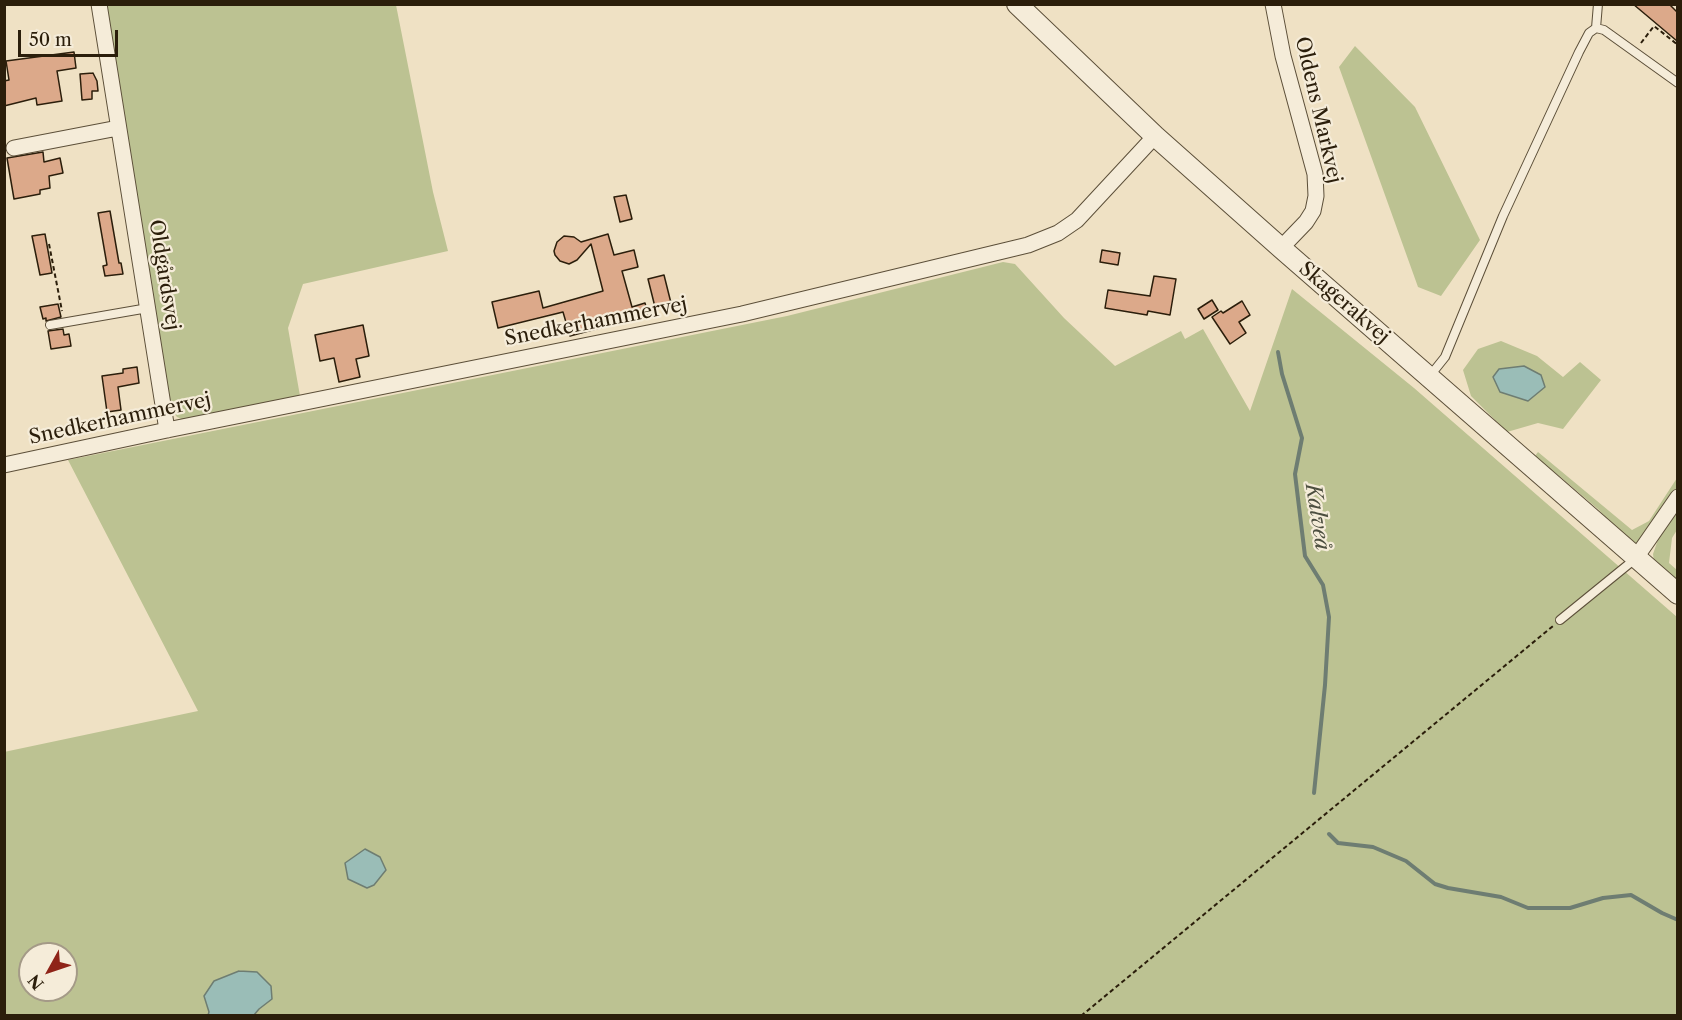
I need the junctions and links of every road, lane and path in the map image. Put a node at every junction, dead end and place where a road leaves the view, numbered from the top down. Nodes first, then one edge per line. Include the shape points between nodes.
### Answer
1 (99, 4) edge
2 (1017, 4) edge
3 (1273, 4) edge
4 (1598, 4) edge
5 (1596, 28) junction
6 (1677, 45) edge
7 (1635, 52) junction
8 (1677, 83) edge
9 (118, 128) junction
10 (1155, 136) junction
11 (14, 148) dead end
12 (49, 244) dead end
13 (1281, 248) junction
14 (148, 308) junction
15 (65, 323) junction
16 (50, 325) dead end
17 (1429, 377) junction
18 (167, 430) junction
19 (4, 465) edge
20 (1677, 497) edge
21 (1635, 559) junction
22 (1677, 594) edge
23 (1560, 620) joint
24 (1081, 1016) edge

1 - 9 street, Oldgårdsvej
2 - 10 street, Skagerakvej
3 - 13 street, Oldens Markvej via 1315,174 1316,196 1313,211
4 - 5 lane
5 - 7 lane
5 - 17 lane via 1579,52 1503,216 1445,357
6 - 7 path via 1654,26
7 - 8 lane
9 - 11 street
9 - 14 street, Oldgårdsvej
10 - 13 street, Skagerakvej
10 - 18 street, Snedkerhammervej via 1077,220 1028,245 742,314
12 - 15 path
13 - 17 street, Skagerakvej
14 - 15 lane
14 - 18 street, Oldgårdsvej
15 - 16 lane
17 - 21 street, Skagerakvej
18 - 19 street, Snedkerhammervej
20 - 21 street
21 - 22 street, Skagerakvej
21 - 23 lane
23 - 24 path

